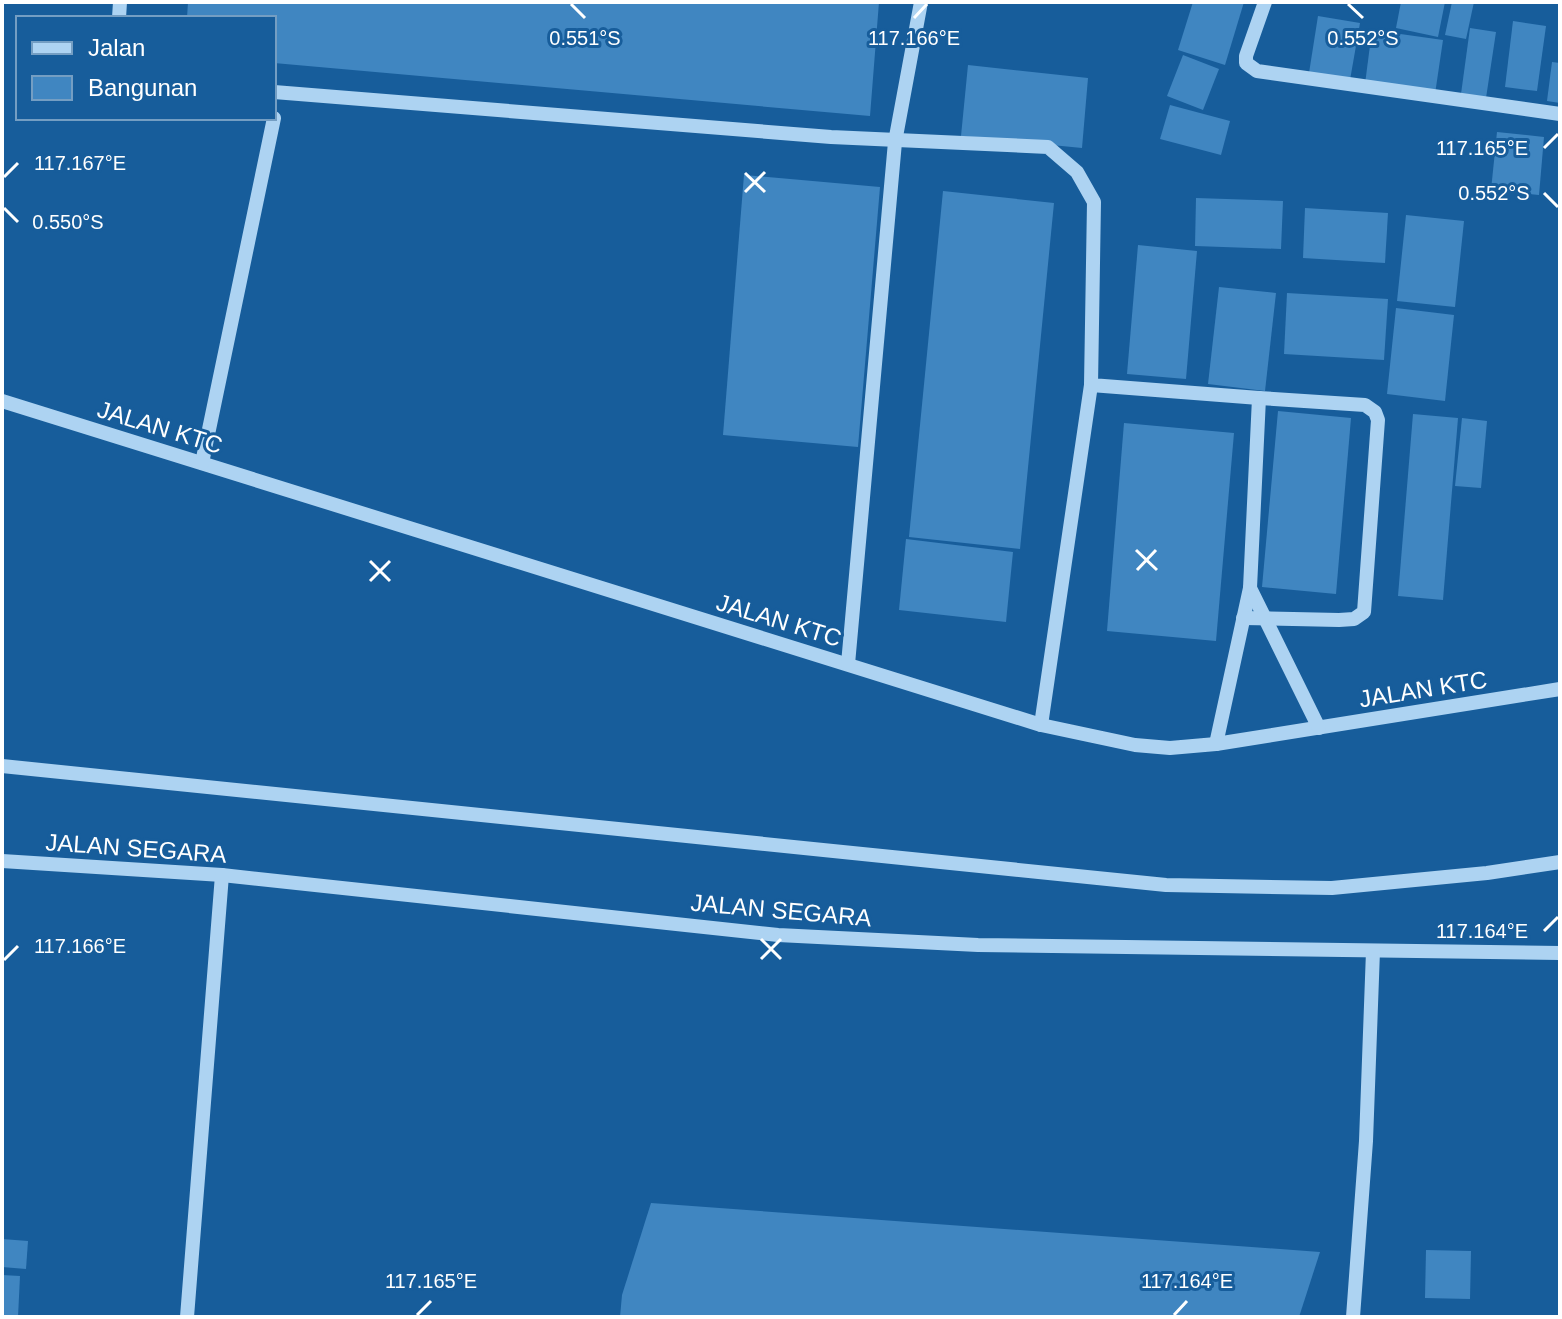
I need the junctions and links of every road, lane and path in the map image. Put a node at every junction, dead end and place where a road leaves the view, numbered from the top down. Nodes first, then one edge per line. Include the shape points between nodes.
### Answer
1 (921, 2) edge
2 (1265, 2) edge
3 (276, 92) edge
4 (1560, 114) edge
5 (273, 120) edge
6 (895, 142) junction
7 (1091, 385) junction
8 (1259, 398) junction
9 (2, 401) edge
10 (202, 463) junction
11 (1250, 588) junction
12 (1243, 618) junction
13 (1265, 619) junction
14 (848, 664) junction
15 (1560, 689) edge
16 (1041, 725) junction
17 (1319, 728) junction
18 (1216, 744) junction
19 (2, 766) edge
20 (2, 861) edge
21 (1560, 862) edge
22 (222, 875) junction
23 (1373, 951) junction
24 (1560, 953) edge
25 (187, 1317) edge
26 (1353, 1317) edge

1 - 6 street
2 - 4 street via 1246,56 1246,63 1257,71
3 - 6 street
5 - 10 street
6 - 7 street via 1048,147 1077,172 1094,202
6 - 14 street
7 - 8 street
7 - 16 street
8 - 11 street
8 - 13 street via 1365,405 1378,420 1364,612 1354,619
9 - 10 street, JALAN KTC
10 - 14 street, JALAN KTC
11 - 12 street
11 - 13 street
12 - 13 street
12 - 18 street
13 - 17 street
14 - 16 street, JALAN KTC
15 - 17 street, JALAN KTC
16 - 18 street, JALAN KTC via 1147,746
17 - 18 street, JALAN KTC
19 - 21 street via 1166,885 1332,888
20 - 22 street, JALAN SEGARA
22 - 23 street, JALAN SEGARA via 778,935 978,945
22 - 25 street
23 - 24 street, JALAN SEGARA
23 - 26 street

